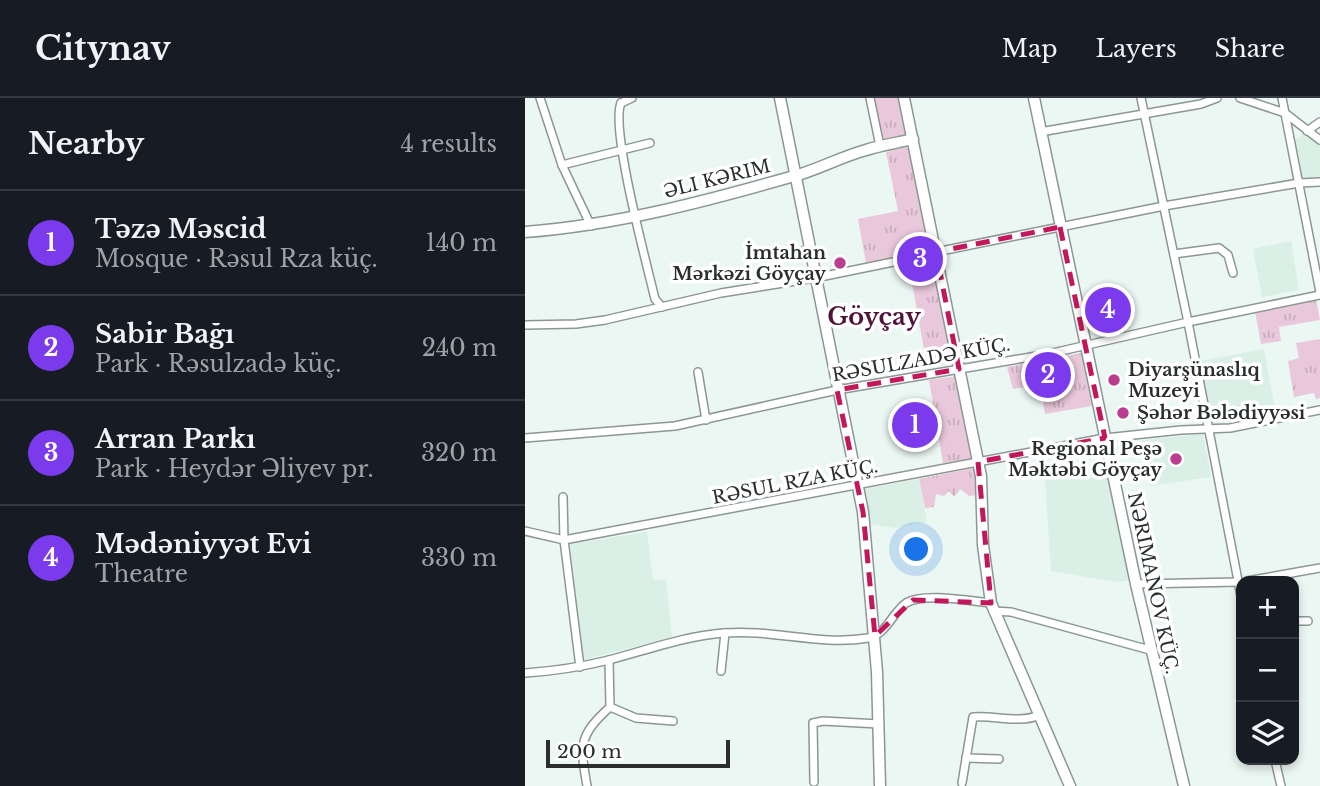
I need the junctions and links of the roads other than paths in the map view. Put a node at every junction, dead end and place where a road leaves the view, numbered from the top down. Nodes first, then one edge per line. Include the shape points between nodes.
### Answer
1 (540, 98) edge
2 (632, 98) edge
3 (781, 98) edge
4 (870, 98) edge
5 (904, 98) edge
6 (1034, 98) edge
7 (1141, 98) edge
8 (1217, 98) edge
9 (1240, 98) edge
10 (1282, 98) edge
11 (619, 100) edge
12 (1144, 112) junction
13 (1285, 113) junction
14 (1320, 122) edge
15 (1306, 130) junction
16 (1041, 132) junction
17 (913, 139) junction
18 (1291, 140) junction
19 (1320, 140) edge
20 (650, 144) dead end
21 (880, 146) junction
22 (623, 150) junction
23 (562, 165) junction
24 (797, 175) junction
25 (1320, 182) edge
26 (1299, 183) junction
27 (1164, 206) junction
28 (635, 216) junction
29 (591, 226) junction
30 (1060, 227) junction
31 (525, 232) edge
32 (810, 250) junction
33 (936, 252) junction
34 (773, 254) dead end
35 (1174, 254) junction
36 (903, 260) dead end
37 (1233, 273) dead end
38 (815, 278) junction
39 (1320, 294) edge
40 (661, 307) junction
41 (1188, 322) junction
42 (525, 325) edge
43 (1086, 345) junction
44 (959, 369) junction
45 (698, 372) dead end
46 (837, 390) junction
47 (1320, 410) edge
48 (706, 420) junction
49 (1208, 430) junction
50 (525, 438) edge
51 (1105, 438) junction
52 (978, 462) junction
53 (859, 485) junction
54 (563, 497) dead end
55 (525, 531) edge
56 (564, 540) junction
57 (1320, 568) edge
58 (1241, 576) edge
59 (1275, 576) edge
60 (1236, 582) edge
61 (1136, 584) junction
62 (992, 607) junction
63 (1299, 621) edge
64 (1308, 621) dead end
65 (725, 633) junction
66 (875, 636) junction
67 (1150, 650) junction
68 (609, 660) junction
69 (580, 667) junction
70 (721, 671) dead end
71 (525, 673) edge
72 (610, 706) junction
73 (1039, 715) junction
74 (673, 721) dead end
75 (879, 724) junction
76 (966, 758) junction
77 (999, 759) dead end
78 (1276, 765) edge
79 (814, 782) dead end
80 (962, 783) dead end
81 (587, 786) edge
82 (880, 786) edge
83 (1070, 786) edge
84 (1184, 786) edge
85 (1281, 786) edge

1 - 23 street
2 - 11 street
3 - 24 street
4 - 21 street
5 - 17 street
6 - 16 street, NƏRIMANOV KÜÇ.
7 - 12 street
8 - 12 street
9 - 13 street
10 - 13 street
11 - 22 street
12 - 16 street
12 - 27 street
13 - 15 street
13 - 18 street
14 - 15 street
15 - 18 street via 1297,128
15 - 19 street
16 - 30 street, NƏRIMANOV KÜÇ.
17 - 21 street, ƏLI KƏRIM
17 - 33 street
18 - 26 street
20 - 22 street
21 - 24 street, ƏLI KƏRIM
22 - 23 street
22 - 28 street
23 - 29 street
24 - 28 street, ƏLI KƏRIM
24 - 32 street
25 - 26 street
26 - 27 street
26 - 39 street
27 - 30 street
27 - 35 street
28 - 29 street, ƏLI KƏRIM
28 - 40 street via 655,299
29 - 31 street, ƏLI KƏRIM
30 - 33 street
30 - 43 street, NƏRIMANOV KÜÇ.
32 - 34 street
32 - 38 street
33 - 44 street
35 - 37 street via 1219,248 1228,255
35 - 41 street
36 - 38 street
38 - 40 street
38 - 46 street
39 - 41 street, RƏSULZADƏ KÜÇ.
40 - 42 street via 589,323
41 - 43 street, RƏSULZADƏ KÜÇ.
41 - 49 street
43 - 44 street, RƏSULZADƏ KÜÇ.
43 - 51 street, NƏRIMANOV KÜÇ.
44 - 46 street, RƏSULZADƏ KÜÇ.
44 - 52 street
45 - 48 street
46 - 48 street, RƏSULZADƏ KÜÇ.
46 - 53 street
47 - 49 street, RƏSUL RZA KÜÇ.
48 - 50 street, RƏSULZADƏ KÜÇ. via 652,429
49 - 51 street, RƏSUL RZA KÜÇ.
49 - 58 street
51 - 52 street, RƏSUL RZA KÜÇ.
51 - 61 street, NƏRIMANOV KÜÇ.
52 - 53 street, RƏSUL RZA KÜÇ.
52 - 62 street
53 - 56 street, RƏSUL RZA KÜÇ.
53 - 66 street
54 - 56 street
55 - 56 street, RƏSUL RZA KÜÇ.
56 - 69 street
57 - 59 street
60 - 61 street
61 - 67 street, NƏRIMANOV KÜÇ.
62 - 66 street via 946,598 913,600
62 - 67 street
62 - 73 street
63 - 64 street
65 - 66 street via 835,640
65 - 68 street
65 - 70 street
66 - 75 street
67 - 84 street, NƏRIMANOV KÜÇ.
68 - 69 street
68 - 72 street
69 - 71 street
72 - 74 street via 636,718
72 - 81 street via 590,727 583,743
73 - 76 street via 1018,720 973,717
73 - 83 street
75 - 79 street via 813,723
75 - 82 street
76 - 77 street
76 - 80 street
78 - 85 street

